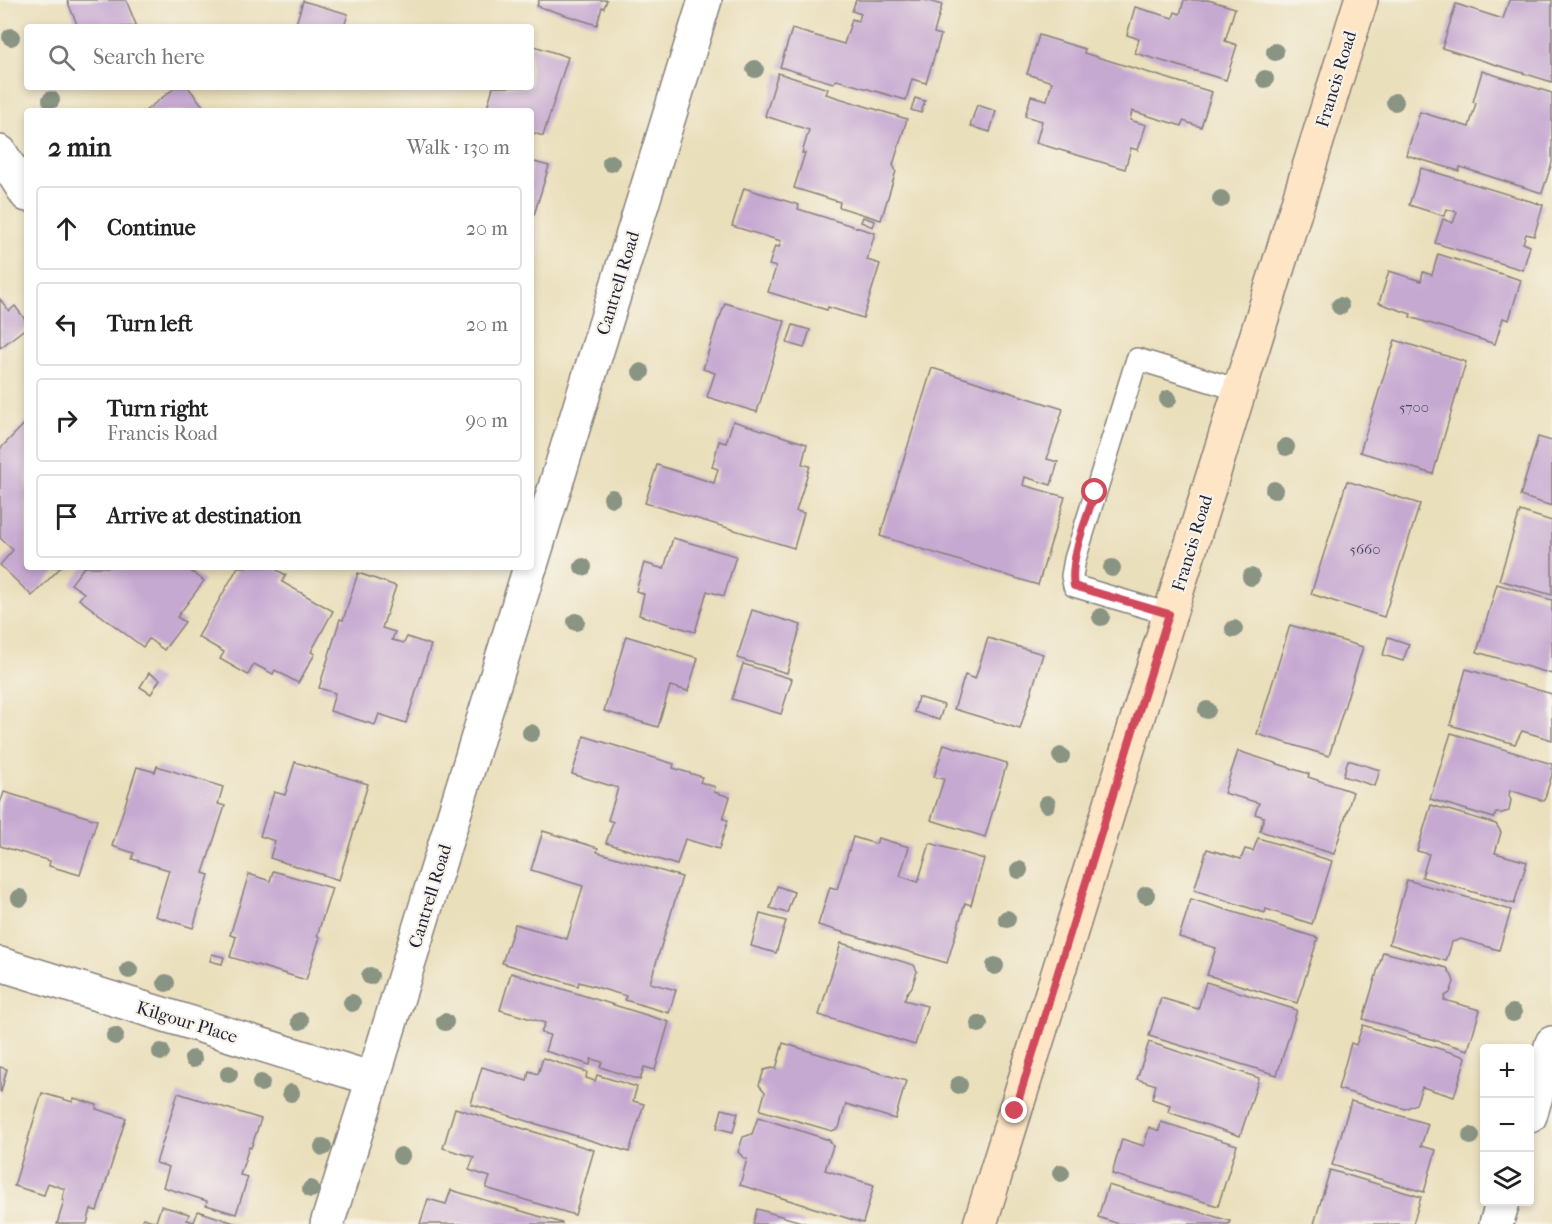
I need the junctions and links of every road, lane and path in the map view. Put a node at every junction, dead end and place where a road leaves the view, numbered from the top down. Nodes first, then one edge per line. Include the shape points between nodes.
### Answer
1 (705, 0) edge
2 (1361, 0) edge
3 (0, 152) edge
4 (24, 190) edge
5 (1239, 390) junction
6 (534, 549) edge
7 (528, 570) edge
8 (1169, 614) junction
9 (0, 964) edge
10 (1552, 1043) edge
11 (373, 1079) junction
12 (1534, 1103) edge
13 (1502, 1206) edge
14 (327, 1224) edge
15 (980, 1224) edge
16 (1496, 1224) edge

1 - 6 street, Cantrell Road
2 - 5 street, Francis Road
3 - 4 street
5 - 8 street, Francis Road
5 - 8 lane via 1137,359 1072,576 1074,586
7 - 11 street, Cantrell Road
8 - 15 street, Francis Road
9 - 11 street, Kilgour Place
10 - 12 street
11 - 14 street, Cantrell Road
13 - 16 street

